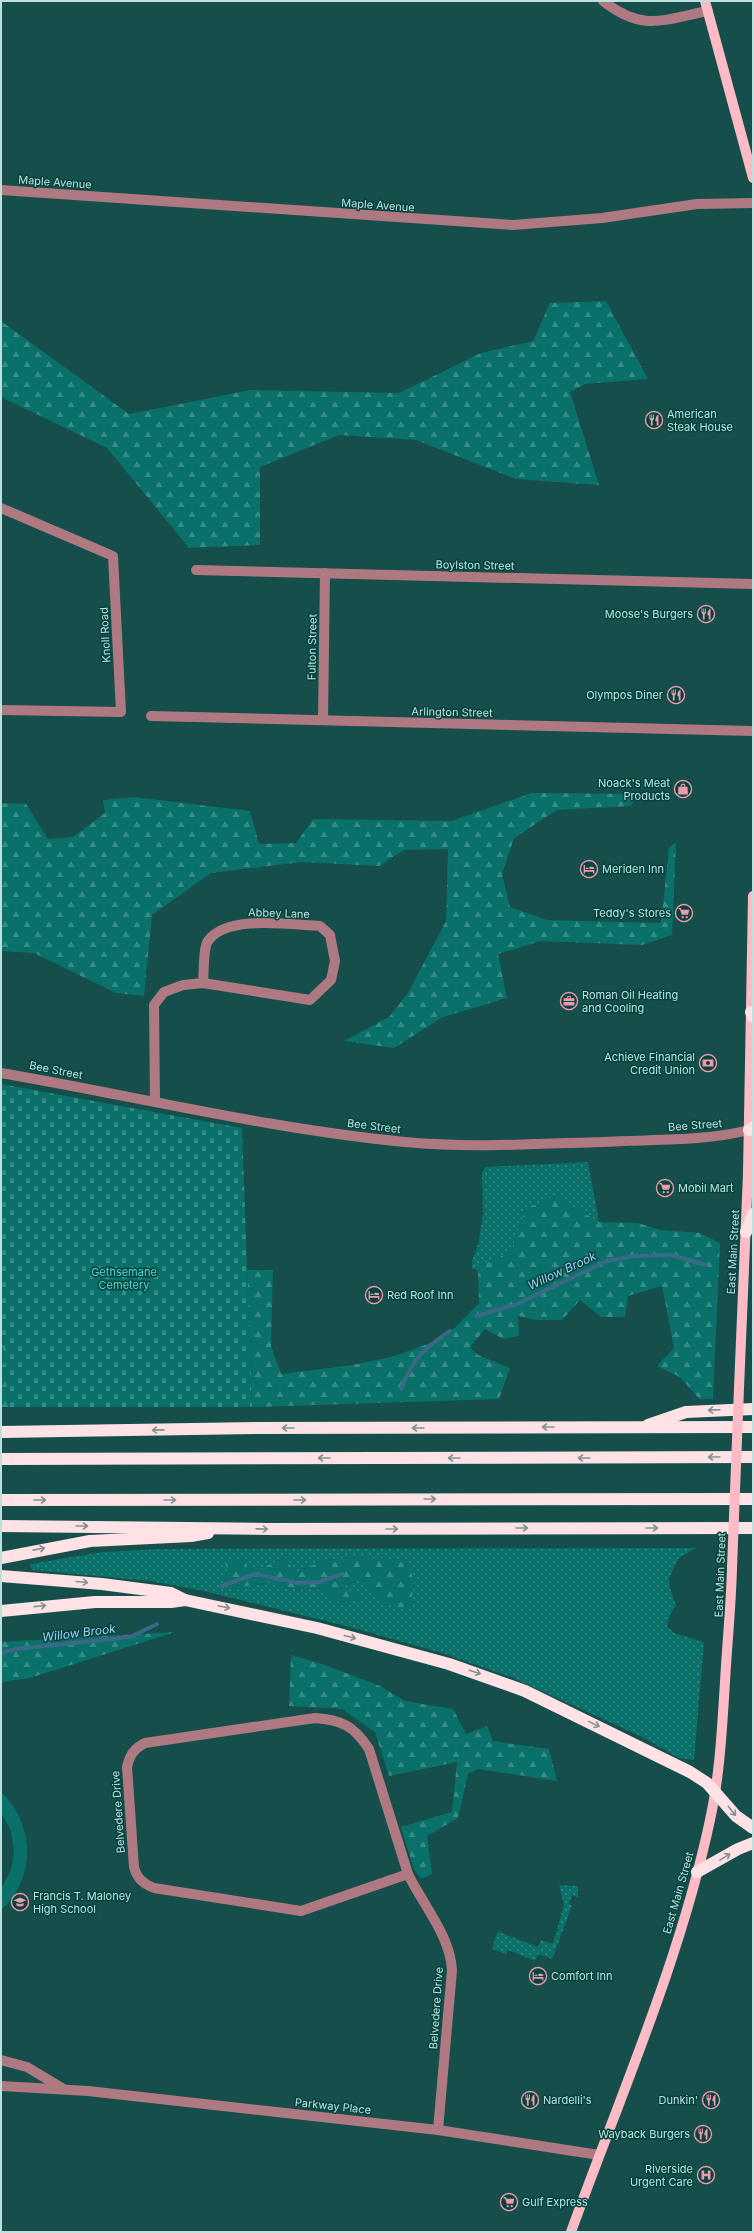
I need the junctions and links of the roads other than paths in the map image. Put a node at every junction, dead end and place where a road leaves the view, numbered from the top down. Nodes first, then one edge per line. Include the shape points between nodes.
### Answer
1 (603, 1) edge
2 (706, 6) edge
3 (753, 178) edge
4 (1, 190) edge
5 (753, 203) edge
6 (1, 508) edge
7 (196, 570) dead end
8 (325, 573) junction
9 (753, 584) edge
10 (1, 710) edge
11 (151, 716) dead end
12 (323, 720) junction
13 (753, 731) edge
14 (753, 896) edge
15 (753, 944) edge
16 (203, 983) junction
17 (752, 1014) edge
18 (1, 1073) edge
19 (155, 1102) junction
20 (752, 1129) edge
21 (753, 1214) edge
22 (746, 1232) junction
23 (753, 1409) edge
24 (643, 1427) junction
25 (753, 1427) edge
26 (1, 1432) edge
27 (753, 1457) edge
28 (1, 1459) edge
29 (753, 1498) edge
30 (1, 1500) edge
31 (1, 1526) edge
32 (223, 1528) junction
33 (753, 1528) edge
34 (1, 1558) edge
35 (1, 1576) edge
36 (185, 1600) junction
37 (1, 1611) edge
38 (715, 1790) junction
39 (753, 1828) edge
40 (753, 1843) edge
41 (697, 1872) junction
42 (408, 1874) junction
43 (1, 2060) edge
44 (1, 2086) edge
45 (64, 2089) junction
46 (438, 2130) junction
47 (599, 2155) junction
48 (571, 2232) edge

1 - 2 street via 625,16 641,21 665,20
2 - 3 main road
4 - 5 street, Maple Avenue via 513,225 602,218 697,204
6 - 10 street, Knoll Road via 113,556 121,712
7 - 8 street, Boylston Street
8 - 9 street, Boylston Street
8 - 12 street, Fulton Street
11 - 12 street, Arlington Street
12 - 13 street, Arlington Street
14 - 15 main road, East Main Street
15 - 17 main road, East Main Street
16 - 16 street, Abbey Lane via 310,1000 330,980 335,961 330,935 320,926 239,924 221,931 209,940 206,946
16 - 19 street, Abbey Lane via 183,985 164,992 154,1005
17 - 20 main road, East Main Street
18 - 19 street, Bee Street
19 - 20 street, Bee Street via 334,1133 433,1144 671,1139 722,1135
20 - 22 main road, East Main Street
21 - 22 highway
22 - 38 main road, East Main Street, bridge via 732,1568 722,1732
23 -> 24 highway via 686,1412
24 - 25 highway
24 -> 26 highway via 256,1428
27 -> 28 highway
30 -> 29 highway
31 -> 32 highway
32 -> 33 highway
34 -> 32 highway via 90,1541 191,1536
35 -> 36 highway via 128,1587 171,1593
37 -> 36 highway via 76,1602
36 -> 38 highway via 324,1630 502,1681 690,1772
38 -> 39 highway via 736,1816
38 - 41 main road, East Main Street
41 -> 40 highway
41 - 47 main road, East Main Street via 664,1981
42 - 42 street, Belvedere Drive via 368,1749 360,1735 346,1724 316,1718 145,1743 129,1756 127,1767 134,1867 137,1876 154,1888 301,1911
42 - 46 street, Belvedere Drive via 451,1956 452,1970
43 - 45 street, Parkway Place via 27,2067
44 - 45 street, Parkway Place
45 - 46 street, Parkway Place
46 - 47 street, Parkway Place
47 - 48 main road, East Main Street

